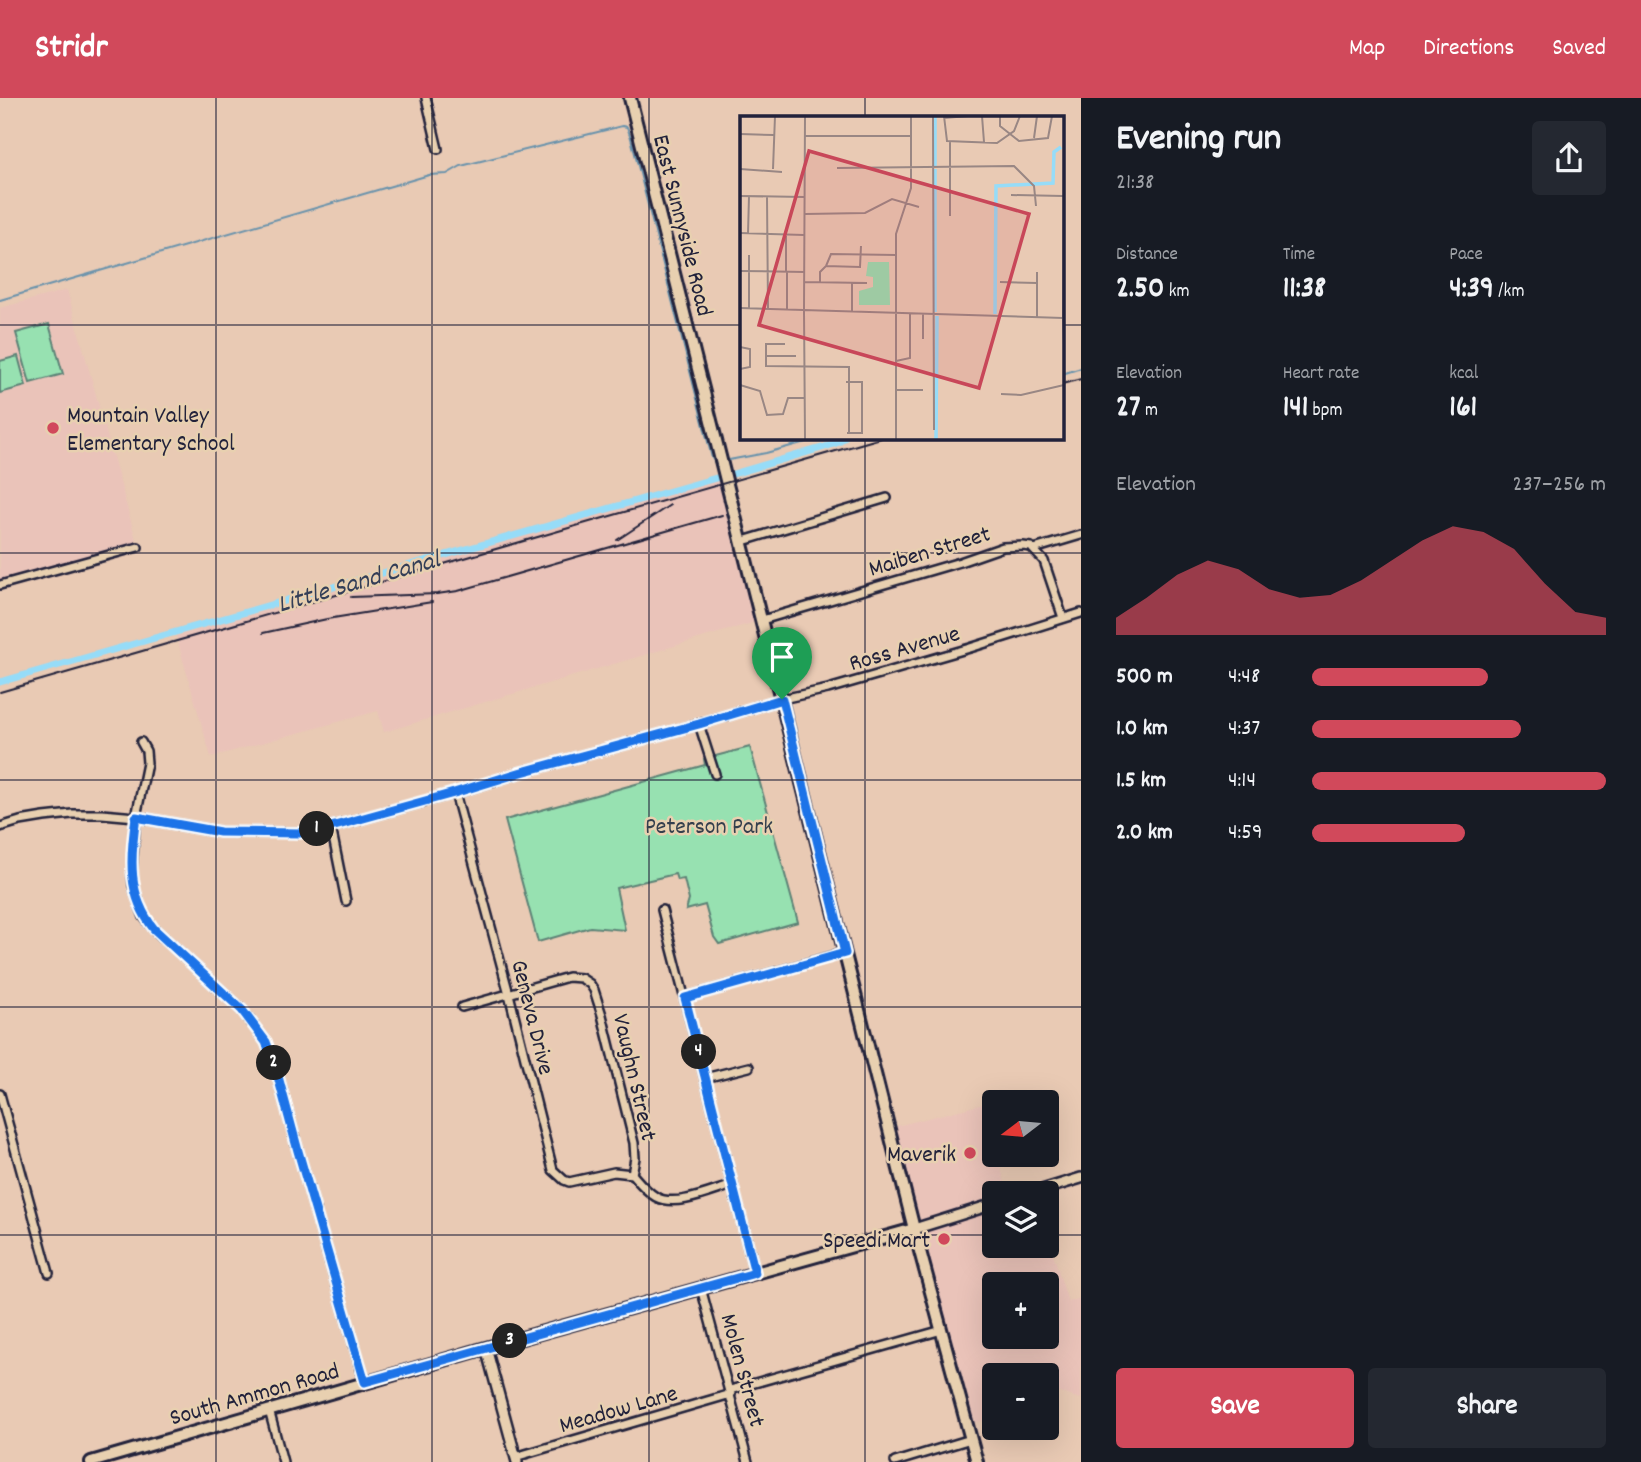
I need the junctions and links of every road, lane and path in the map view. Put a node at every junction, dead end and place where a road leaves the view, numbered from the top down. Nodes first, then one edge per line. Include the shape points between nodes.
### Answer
1 (426, 98) edge
2 (630, 98) edge
3 (438, 149) dead end
4 (887, 498) dead end
5 (1081, 535) edge
6 (743, 541) junction
7 (138, 547) dead end
8 (1034, 550) junction
9 (0, 585) edge
10 (1081, 613) edge
11 (1063, 618) junction
12 (762, 620) junction
13 (782, 699) junction
14 (699, 724) junction
15 (141, 742) dead end
16 (715, 774) dead end
17 (454, 793) junction
18 (136, 817) junction
19 (0, 827) edge
20 (331, 827) junction
21 (346, 901) dead end
22 (663, 910) dead end
23 (845, 953) junction
24 (509, 994) junction
25 (685, 998) junction
26 (461, 1007) dead end
27 (749, 1067) dead end
28 (705, 1078) junction
29 (0, 1094) edge
30 (632, 1174) junction
31 (1081, 1178) edge
32 (733, 1185) junction
33 (1059, 1185) edge
34 (982, 1208) edge
35 (914, 1229) junction
36 (50, 1273) dead end
37 (755, 1273) junction
38 (701, 1288) junction
39 (942, 1330) junction
40 (486, 1348) junction
41 (365, 1382) junction
42 (730, 1392) junction
43 (269, 1410) junction
44 (971, 1439) junction
45 (516, 1459) edge
46 (91, 1462) edge
47 (283, 1462) edge
48 (748, 1462) edge
49 (895, 1462) edge
50 (977, 1462) edge

1 - 3 street
2 - 6 main road, East Sunnyside Road
4 - 6 street
5 - 8 street
6 - 12 main road, East Sunnyside Road
7 - 9 street
8 - 11 street via 1044,561
8 - 12 street, Maiben Street via 1023,545 1003,547
10 - 11 street, Ross Avenue
11 - 13 street, Ross Avenue
12 - 13 main road, East Sunnyside Road
13 - 14 street, Ross Avenue
13 - 23 main road, East Sunnyside Road
14 - 16 street
14 - 17 street, Ross Avenue
15 - 18 street via 147,763
17 - 20 street, Ross Avenue
17 - 24 street, Geneva Drive
18 - 19 street, Ross Avenue via 72,814
18 - 20 street, Ross Avenue via 220,832 299,833
18 - 41 street via 133,885 144,917 242,1010 268,1046
20 - 21 street
22 - 25 street
23 - 25 street
23 - 35 main road, East Sunnyside Road
24 - 26 street
24 - 30 street, Geneva Drive via 553,1170 569,1182 614,1172
24 - 30 street, Vaughn Street via 568,976 590,984 634,1143
25 - 28 street
27 - 28 street
28 - 32 street
29 - 36 street
30 - 32 street, Vaughn Street via 659,1199 675,1202
31 - 33 street
32 - 37 street
34 - 35 street, South Ammon Road
35 - 37 main road, South Ammon Road
35 - 39 main road, East Sunnyside Road
37 - 38 main road, South Ammon Road
38 - 40 main road, South Ammon Road
38 - 42 street, Molen Street
39 - 42 street, Meadow Lane
39 - 44 main road, East Sunnyside Road
40 - 41 main road, South Ammon Road
40 - 45 street
41 - 43 main road, South Ammon Road
42 - 45 street, Meadow Lane
42 - 48 street, Molen Street
43 - 46 main road, South Ammon Road
43 - 47 street
44 - 49 street
44 - 50 main road, East Sunnyside Road

